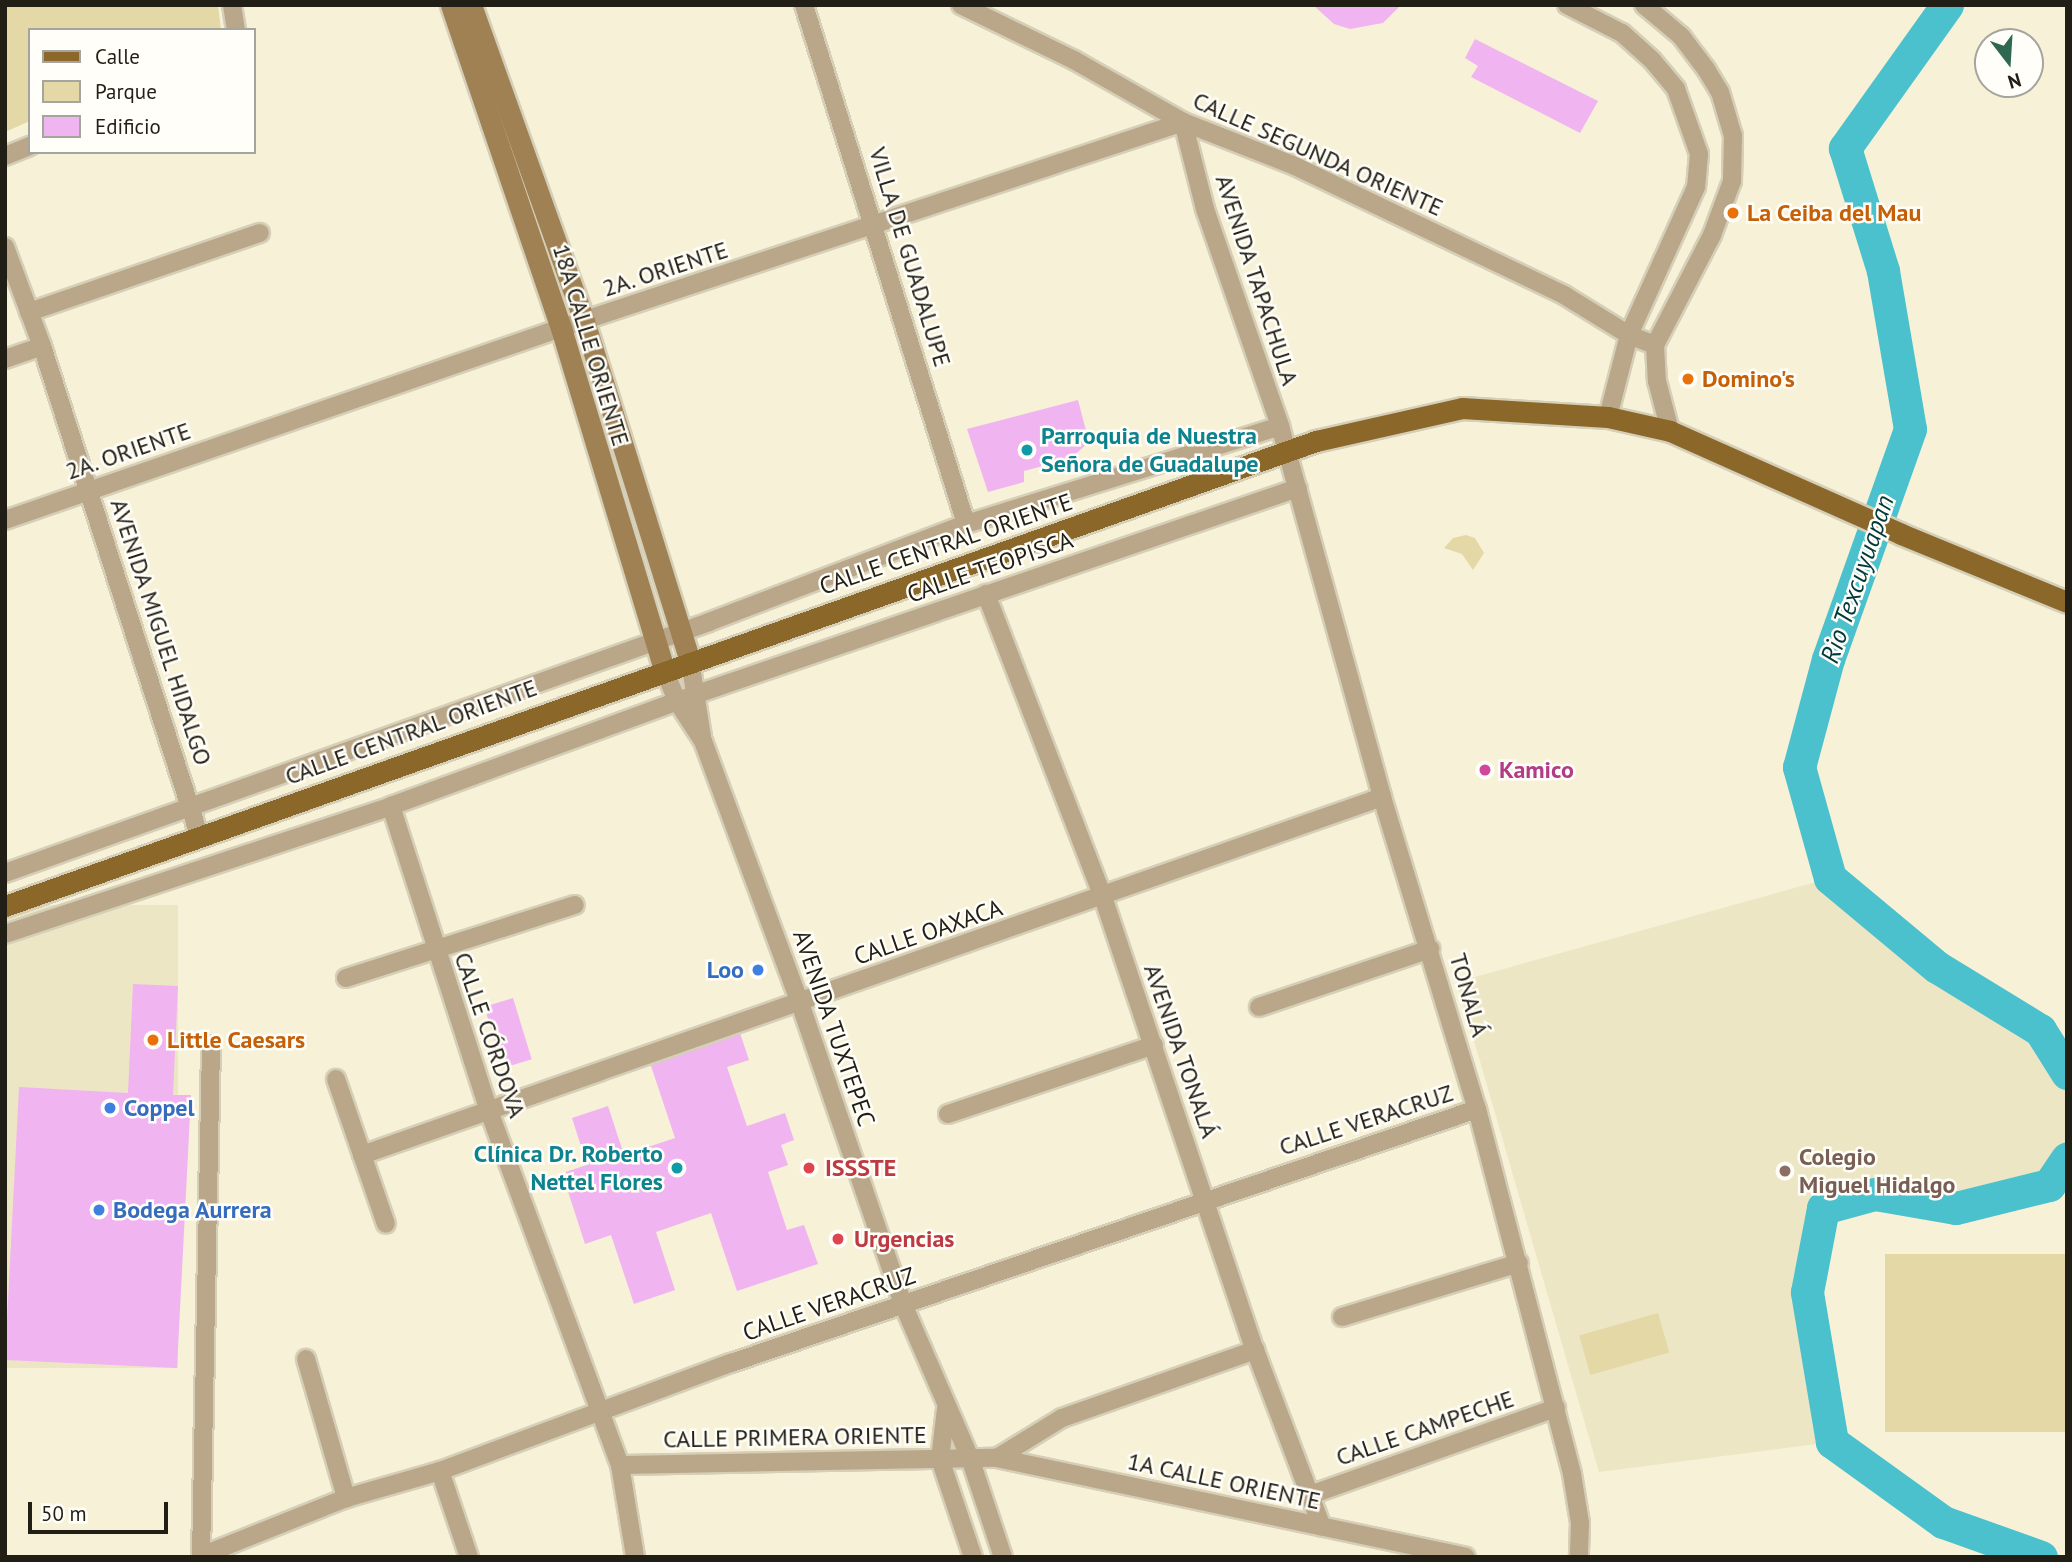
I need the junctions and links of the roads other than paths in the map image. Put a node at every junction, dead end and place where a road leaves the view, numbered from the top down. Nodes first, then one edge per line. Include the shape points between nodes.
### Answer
1 (232, 5) edge
2 (451, 5) edge
3 (471, 5) edge
4 (804, 5) edge
5 (961, 5) edge
6 (1567, 5) edge
7 (1644, 5) edge
8 (236, 28) edge
9 (1183, 122) junction
10 (28, 147) edge
11 (5, 156) edge
12 (876, 227) junction
13 (260, 233) dead end
14 (6, 254) edge
15 (29, 312) junction
16 (584, 321) junction
17 (561, 328) junction
18 (1629, 335) junction
19 (1655, 345) junction
20 (42, 346) junction
21 (5, 359) edge
22 (1608, 417) junction
23 (1280, 426) junction
24 (1670, 431) junction
25 (1287, 452) junction
26 (1298, 488) junction
27 (89, 489) junction
28 (5, 520) edge
29 (966, 524) junction
30 (986, 594) junction
31 (2067, 602) edge
32 (681, 632) junction
33 (653, 641) junction
34 (690, 661) junction
35 (664, 669) junction
36 (697, 694) junction
37 (677, 701) junction
38 (703, 741) junction
39 (1382, 797) junction
40 (192, 804) junction
41 (391, 806) junction
42 (199, 835) junction
43 (5, 873) edge
44 (1103, 897) junction
45 (575, 905) dead end
46 (5, 906) edge
47 (5, 934) edge
48 (1430, 949) junction
49 (436, 950) junction
50 (346, 978) dead end
51 (800, 1003) junction
52 (1259, 1007) dead end
53 (211, 1045) dead end
54 (1154, 1045) junction
55 (336, 1079) dead end
56 (1477, 1109) junction
57 (489, 1111) junction
58 (948, 1114) dead end
59 (362, 1155) junction
60 (1205, 1199) junction
61 (386, 1224) dead end
62 (1519, 1263) junction
63 (904, 1304) junction
64 (1342, 1317) dead end
65 (1255, 1350) junction
66 (306, 1359) dead end
67 (1556, 1408) junction
68 (946, 1409) junction
69 (602, 1410) junction
70 (971, 1458) junction
71 (997, 1458) junction
72 (940, 1460) junction
73 (620, 1465) junction
74 (440, 1471) junction
75 (1310, 1495) junction
76 (346, 1498) junction
77 (1322, 1527) junction
78 (201, 1556) edge
79 (1458, 1556) edge
80 (469, 1557) edge
81 (635, 1557) edge
82 (973, 1557) edge
83 (1003, 1557) edge
84 (1579, 1557) edge

1 - 8 street
2 - 17 main road, 18A CALLE ORIENTE
3 - 16 main road, 18A CALLE ORIENTE
4 - 12 street, VILLA DE GUADALUPE
5 - 9 street, CALLE SEGUNDA ORIENTE via 1074,60
6 - 18 street via 1622,33 1652,60 1676,89 1699,154 1696,187
7 - 19 street via 1681,36 1706,69 1720,92 1733,136 1732,181 1712,235
9 - 12 street, 2A. ORIENTE
9 - 18 street, CALLE SEGUNDA ORIENTE via 1295,166 1564,295
9 - 23 street, AVENIDA TAPACHULA via 1205,209
10 - 11 street
12 - 16 street, 2A. ORIENTE
12 - 29 street, VILLA DE GUADALUPE
13 - 15 street
14 - 15 street, AVENIDA MIGUEL HIDALGO
15 - 20 street, AVENIDA MIGUEL HIDALGO
16 - 17 street, 2A. ORIENTE
16 - 32 main road, 18A CALLE ORIENTE
17 - 27 street, 2A. ORIENTE
17 - 33 main road, 18A CALLE ORIENTE
18 - 19 street, CALLE SEGUNDA ORIENTE
18 - 22 street
19 - 24 street via 1657,381
20 - 21 street
20 - 27 street, AVENIDA MIGUEL HIDALGO
22 - 24 main road, CALLE CENTRAL ORIENTE
22 - 25 main road, CALLE CENTRAL ORIENTE via 1462,408 1364,428
23 - 25 street, AVENIDA TAPACHULA
23 - 29 street
24 - 31 main road, CALLE CENTRAL ORIENTE
25 - 26 street, TONALÁ
25 - 34 main road, CALLE CENTRAL ORIENTE
26 - 30 street, CALLE TEOPISCA
26 - 39 street, TONALÁ
27 - 28 street, 2A. ORIENTE
27 - 40 street, AVENIDA MIGUEL HIDALGO
29 - 32 street
30 - 36 street, CALLE TEOPISCA
30 - 44 street, AVENIDA TONALÁ
32 - 33 street
32 - 34 main road, 18A CALLE ORIENTE
33 - 35 main road, 18A CALLE ORIENTE
33 - 40 street
34 - 35 main road, CALLE CENTRAL ORIENTE
34 - 36 street, 18A CALLE ORIENTE
35 - 37 street, 18A CALLE ORIENTE
35 - 42 main road, CALLE CENTRAL ORIENTE
36 - 37 street, CALLE TEOPISCA
36 - 38 street, AVENIDA TUXTEPEC
37 - 38 street, AVENIDA TUXTEPEC
37 - 41 street, CALLE TEOPISCA
38 - 51 street, AVENIDA TUXTEPEC
39 - 44 street, CALLE OAXACA
39 - 48 street, TONALÁ
40 - 42 street, AVENIDA MIGUEL HIDALGO
40 - 43 street
41 - 47 street, CALLE TEOPISCA
41 - 49 street, CALLE CÓRDOVA
42 - 46 main road, CALLE CENTRAL ORIENTE
44 - 51 street, CALLE OAXACA
44 - 54 street, AVENIDA TONALÁ
45 - 49 street
48 - 52 street
48 - 56 street, TONALÁ
49 - 50 street
49 - 57 street, CALLE CÓRDOVA
51 - 57 street, CALLE OAXACA
51 - 63 street, AVENIDA TUXTEPEC
53 - 78 street
54 - 58 street
54 - 60 street, AVENIDA TONALÁ
55 - 59 street
56 - 60 street, CALLE VERACRUZ
56 - 62 street, TONALÁ
57 - 59 street, CALLE OAXACA
57 - 69 street, CALLE CÓRDOVA
59 - 61 street
60 - 63 street, CALLE VERACRUZ
60 - 65 street, AVENIDA TONALÁ
62 - 64 street
62 - 67 street, TONALÁ
63 - 68 street, AVENIDA TUXTEPEC
63 - 69 street, CALLE VERACRUZ
65 - 71 street via 1062,1418
65 - 75 street, AVENIDA TONALÁ
66 - 76 street
67 - 75 street, CALLE CAMPECHE
67 - 84 street, TONALÁ via 1580,1523
68 - 70 street, AVENIDA TUXTEPEC
68 - 72 street, AVENIDA TUXTEPEC
69 - 73 street, CALLE CÓRDOVA
69 - 74 street, CALLE VERACRUZ
70 - 71 street, 1A CALLE ORIENTE
70 - 72 street, CALLE PRIMERA ORIENTE
70 - 83 street, AVENIDA TUXTEPEC
71 - 77 street, 1A CALLE ORIENTE
72 - 73 street, CALLE PRIMERA ORIENTE
72 - 82 street
73 - 81 street, CALLE CÓRDOVA
74 - 76 street, CALLE VERACRUZ
74 - 80 street
75 - 77 street, AVENIDA TONALÁ
76 - 78 street, CALLE VERACRUZ
77 - 79 street, 1A CALLE ORIENTE

